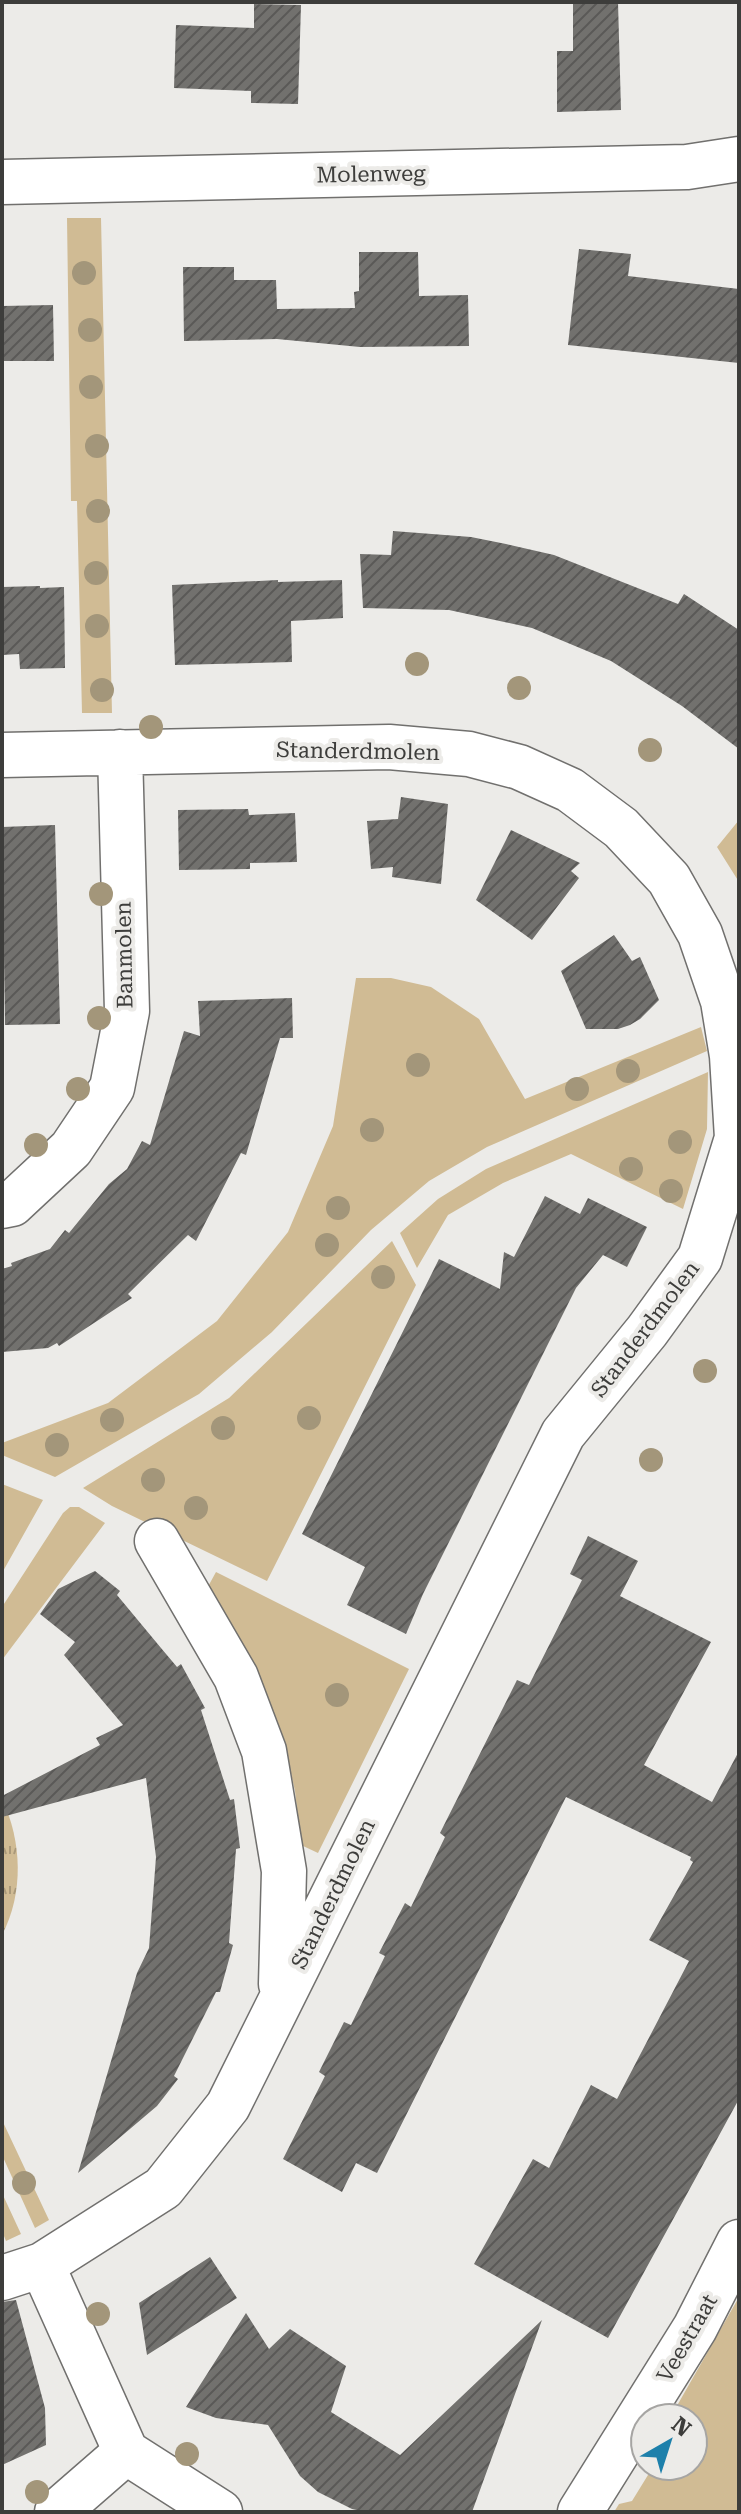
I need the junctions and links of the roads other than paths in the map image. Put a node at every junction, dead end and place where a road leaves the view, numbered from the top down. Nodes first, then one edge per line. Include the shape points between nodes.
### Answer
1 (739, 159) edge
2 (2, 182) edge
3 (120, 752) junction
4 (2, 755) edge
5 (2, 1206) edge
6 (157, 1541) dead end
7 (281, 1999) junction
8 (739, 2242) edge
9 (22, 2272) edge
10 (126, 2452) junction
11 (57, 2512) edge
12 (220, 2512) edge
13 (580, 2512) edge

1 - 2 street, Molenweg via 687,167
3 - 4 street, Standerdmolen
3 - 5 street, Banmolen via 127,1011 112,1088 71,1149 12,1204
3 - 7 street, Standerdmolen via 403,748 469,754 519,767 570,790 621,828 669,879 700,934 723,1001 732,1056 737,1138 700,1258 563,1434
6 - 7 street, Standerdmolen via 236,1677 264,1751 284,1871
7 - 9 street, Standerdmolen via 228,2106 163,2188
8 - 13 street, Veestraat via 695,2328
9 - 10 street, Standerdmolen
10 - 11 street
10 - 12 street

